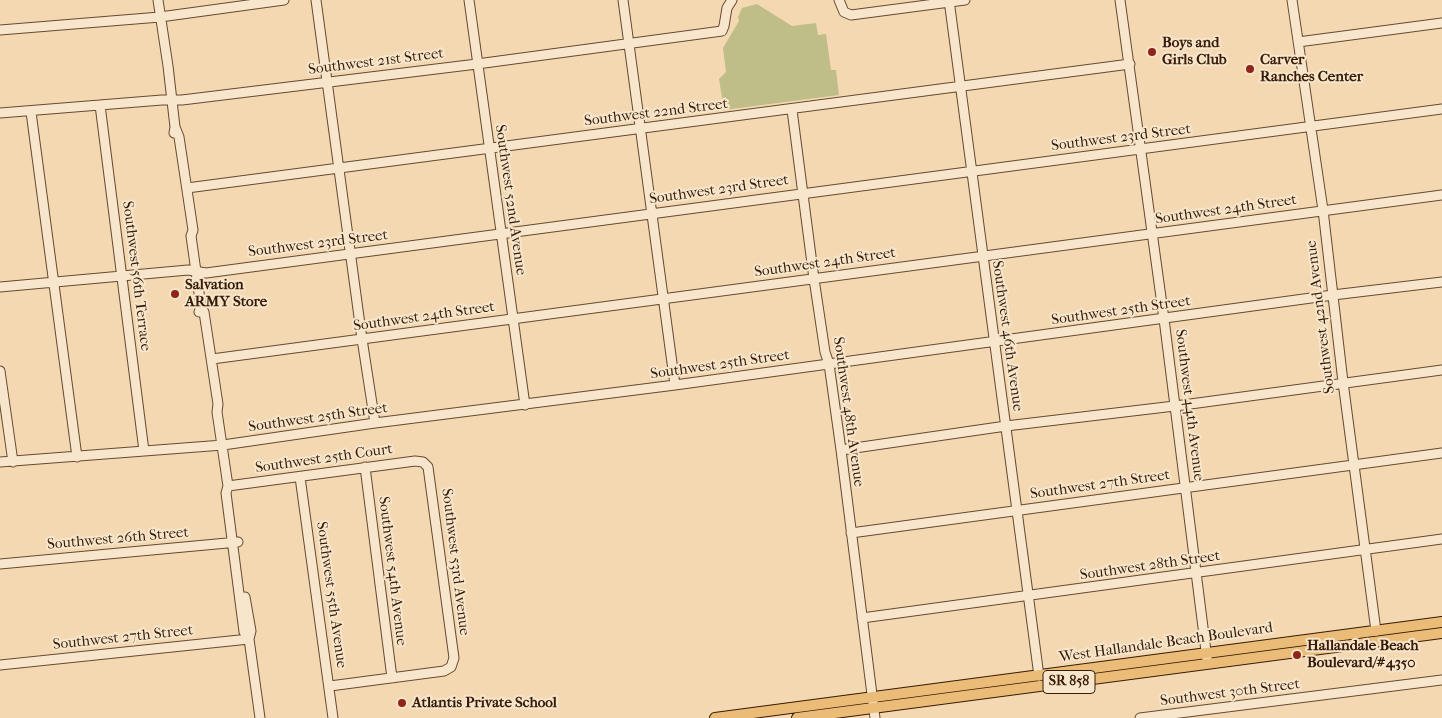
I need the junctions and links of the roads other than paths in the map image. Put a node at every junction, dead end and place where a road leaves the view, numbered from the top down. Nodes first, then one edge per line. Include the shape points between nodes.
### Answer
1 (158, 0) edge
2 (284, 0) edge
3 (316, 0) edge
4 (469, 0) edge
5 (623, 0) edge
6 (732, 0) edge
7 (839, 0) edge
8 (966, 0) edge
9 (1120, 0) edge
10 (1292, 0) edge
11 (949, 1) edge
12 (160, 17) junction
13 (1442, 23) edge
14 (0, 30) edge
15 (1298, 42) junction
16 (629, 43) junction
17 (477, 64) junction
18 (1130, 64) junction
19 (326, 82) junction
20 (961, 87) junction
21 (171, 101) junction
22 (100, 105) junction
23 (1442, 109) edge
24 (792, 110) junction
25 (31, 112) junction
26 (0, 113) edge
27 (1310, 126) junction
28 (175, 127) junction
29 (641, 129) junction
30 (489, 149) junction
31 (1141, 149) junction
32 (338, 168) junction
33 (972, 171) junction
34 (187, 188) junction
35 (803, 193) junction
36 (1442, 195) edge
37 (1323, 210) junction
38 (652, 213) junction
39 (501, 234) junction
40 (1152, 234) junction
41 (191, 236) junction
42 (350, 254) junction
43 (983, 256) junction
44 (196, 272) junction
45 (122, 275) junction
46 (814, 279) junction
47 (54, 281) junction
48 (1442, 282) edge
49 (0, 287) edge
50 (1333, 296) junction
51 (664, 299) junction
52 (201, 307) junction
53 (513, 319) junction
54 (1164, 319) junction
55 (362, 339) junction
56 (994, 341) junction
57 (212, 359) junction
58 (829, 364) junction
59 (1442, 370) edge
60 (0, 372) edge
61 (1343, 382) junction
62 (676, 385) junction
63 (524, 405) junction
64 (1175, 406) junction
65 (218, 412) junction
66 (376, 423) junction
67 (1006, 426) junction
68 (223, 445) junction
69 (841, 450) junction
70 (144, 451) junction
71 (1442, 453) edge
72 (77, 456) junction
73 (0, 462) edge
74 (13, 462) junction
75 (423, 462) joint
76 (1354, 464) junction
77 (365, 467) junction
78 (300, 477) junction
79 (228, 486) junction
80 (1185, 487) junction
81 (1017, 510) junction
82 (851, 533) junction
83 (1442, 540) edge
84 (235, 542) junction
85 (1365, 551) junction
86 (0, 564) edge
87 (1196, 574) junction
88 (1028, 596) junction
89 (862, 618) junction
90 (1442, 622) edge
91 (1430, 623) junction
92 (1376, 630) junction
93 (1442, 632) edge
94 (249, 639) junction
95 (1369, 643) junction
96 (1347, 646) junction
97 (1207, 653) junction
98 (0, 664) edge
99 (1208, 664) junction
100 (392, 678) junction
101 (1442, 680) edge
102 (1040, 681) junction
103 (330, 686) junction
104 (873, 708) edge
105 (260, 718) edge
106 (333, 718) edge
107 (715, 718) edge
108 (797, 718) edge
109 (1140, 718) edge

1 - 12 street
2 - 12 street
3 - 19 street
4 - 17 street, Southwest 52nd Avenue
5 - 16 street
6 - 16 street, Southwest 21st Street via 722,31
7 - 11 street via 844,12 851,15
8 - 11 street
9 - 18 street, Southwest 44th Avenue
10 - 15 street, Southwest 42nd Avenue
11 - 20 street, Southwest 46th Avenue
12 - 14 street
12 - 21 street
13 - 15 street
15 - 27 street, Southwest 42nd Avenue
16 - 17 street, Southwest 21st Street
16 - 29 street
17 - 19 street, Southwest 21st Street
17 - 30 street, Southwest 52nd Avenue
18 - 20 street, Southwest 22nd Street
18 - 31 street, Southwest 44th Avenue
19 - 21 street, Southwest 21st Street
19 - 32 street
20 - 24 street, Southwest 22nd Street
20 - 33 street, Southwest 46th Avenue
21 - 22 street, Southwest 21st Street
21 - 28 street
22 - 25 street, Southwest 21st Street
22 - 45 street, Southwest 56th Terrace
23 - 27 street, Southwest 23rd Street
24 - 29 street, Southwest 22nd Street
24 - 35 street, Southwest 48th Avenue
25 - 26 street, Southwest 21st Street
25 - 47 street
27 - 31 street, Southwest 23rd Street
27 - 37 street, Southwest 42nd Avenue
28 - 34 street
28 - 41 street via 187,230
29 - 30 street, Southwest 22nd Street
29 - 38 street
30 - 32 street, Southwest 22nd Street
30 - 39 street, Southwest 52nd Avenue
31 - 33 street, Southwest 23rd Street
31 - 40 street, Southwest 44th Avenue
32 - 34 street, Southwest 22nd Street
32 - 42 street
33 - 35 street, Southwest 23rd Street
33 - 43 street, Southwest 46th Avenue
34 - 41 street
35 - 38 street, Southwest 23rd Street
35 - 46 street, Southwest 48th Avenue
36 - 37 street, Southwest 24th Street
37 - 40 street, Southwest 24th Street
37 - 50 street, Southwest 42nd Avenue
38 - 39 street, Southwest 23rd Street
38 - 51 street
39 - 42 street, Southwest 23rd Street
39 - 53 street, Southwest 52nd Avenue
40 - 43 street, Southwest 24th Street
40 - 54 street, Southwest 44th Avenue
41 - 44 street
42 - 44 street, Southwest 23rd Street
42 - 55 street
43 - 46 street, Southwest 24th Street
43 - 56 street, Southwest 46th Avenue
44 - 45 street, Southwest 23rd Street
44 - 52 street
45 - 47 street, Southwest 23rd Street
45 - 70 street, Southwest 56th Terrace
46 - 51 street, Southwest 24th Street
46 - 58 street, Southwest 48th Avenue
47 - 49 street, Southwest 23rd Street
47 - 72 street
48 - 50 street, Southwest 25th Street
50 - 54 street, Southwest 25th Street
50 - 61 street, Southwest 42nd Avenue
51 - 53 street, Southwest 24th Street
51 - 62 street
52 - 57 street
52 - 65 street via 199,313 213,406
53 - 55 street, Southwest 24th Street
53 - 63 street, Southwest 52nd Avenue
54 - 56 street, Southwest 25th Street
54 - 64 street, Southwest 44th Avenue
55 - 57 street, Southwest 24th Street
55 - 66 street
56 - 58 street, Southwest 25th Street
56 - 67 street, Southwest 46th Avenue
57 - 65 street
58 - 62 street, Southwest 25th Street
58 - 69 street, Southwest 48th Avenue
59 - 61 street
60 - 74 street
61 - 64 street
61 - 76 street, Southwest 42nd Avenue
62 - 63 street, Southwest 25th Street
63 - 66 street, Southwest 25th Street
64 - 67 street
64 - 80 street, Southwest 44th Avenue
65 - 68 street
66 - 68 street, Southwest 25th Street
67 - 69 street
67 - 81 street, Southwest 46th Avenue
68 - 70 street, Southwest 25th Street
68 - 79 street
69 - 82 street, Southwest 48th Avenue
70 - 72 street, Southwest 25th Street
71 - 76 street, Southwest 27th Street
72 - 74 street, Southwest 25th Street
73 - 74 street, Southwest 25th Street
75 - 77 street, Southwest 25th Court
75 - 100 street, Southwest 53rd Avenue via 429,473 454,658 451,667 444,671
76 - 80 street, Southwest 27th Street
76 - 85 street, Southwest 42nd Avenue
77 - 78 street, Southwest 25th Court
77 - 100 street, Southwest 54th Avenue
78 - 79 street, Southwest 25th Court
78 - 103 street, Southwest 55th Avenue
79 - 84 street via 232,493
80 - 81 street, Southwest 27th Street
80 - 87 street, Southwest 44th Avenue
81 - 82 street, Southwest 27th Street
81 - 88 street, Southwest 46th Avenue
82 - 89 street, Southwest 48th Avenue
83 - 85 street, Southwest 28th Street
84 - 86 street, Southwest 26th Street
84 - 94 street via 251,631
85 - 87 street, Southwest 28th Street
85 - 92 street, Southwest 42nd Avenue
87 - 88 street, Southwest 28th Street
87 - 97 street, Southwest 44th Avenue
88 - 89 street, Southwest 28th Street
88 - 102 street, Southwest 46th Avenue
89 - 104 street, Southwest 48th Avenue
90 - 91 main road, West Hallandale Beach Boulevard / SR 858
91 - 92 main road, West Hallandale Beach Boulevard / SR 858
91 - 95 main road via 1381,635
92 - 96 main road
92 - 97 main road, West Hallandale Beach Boulevard / SR 858
93 - 95 main road, West Hallandale Beach Boulevard / SR 858
94 - 98 street, Southwest 27th Street
94 - 105 street
95 - 96 main road, West Hallandale Beach Boulevard / SR 858
96 - 99 main road, West Hallandale Beach Boulevard / SR 858
97 - 99 street, Southwest 44th Avenue
97 - 102 main road, West Hallandale Beach Boulevard / SR 858 via 1094,668
99 - 102 main road, West Hallandale Beach Boulevard / SR 858
100 - 103 street
101 - 109 street, Southwest 30th Street
102 - 104 main road, West Hallandale Beach Boulevard / SR 858
102 - 104 main road, West Hallandale Beach Boulevard / SR 858 via 988,688 977,695
103 - 106 street, Southwest 55th Avenue
104 - 107 main road, West Hallandale Beach Boulevard / SR 858
104 - 108 main road, West Hallandale Beach Boulevard / SR 858

